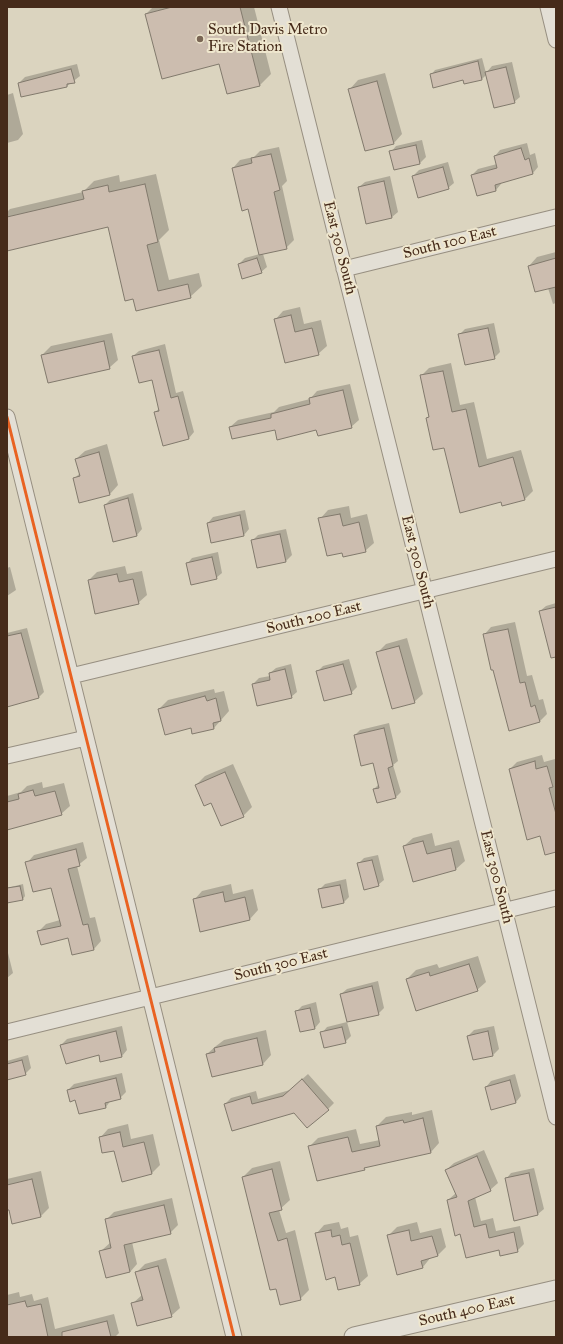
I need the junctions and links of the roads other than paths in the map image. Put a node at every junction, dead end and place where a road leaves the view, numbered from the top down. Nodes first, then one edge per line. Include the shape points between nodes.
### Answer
1 (279, 7) edge
2 (548, 7) edge
3 (556, 40) edge
4 (556, 217) edge
5 (344, 269) junction
6 (7, 417) edge
7 (556, 558) edge
8 (424, 590) junction
9 (71, 676) junction
10 (86, 738) junction
11 (7, 756) edge
12 (556, 898) edge
13 (504, 911) junction
14 (150, 997) junction
15 (7, 1032) edge
16 (556, 1117) edge
17 (556, 1290) edge
18 (234, 1337) edge
19 (354, 1337) edge

1 - 5 street, East 300 South
2 - 3 street
4 - 5 street, South 100 East
5 - 8 street, East 300 South
6 - 9 street
7 - 8 street, South 200 East
8 - 9 street, South 200 East
8 - 13 street, East 300 South
9 - 10 street
10 - 11 street
10 - 14 street
12 - 13 street, South 300 East
13 - 14 street, South 300 East
13 - 16 street, East 300 South
14 - 15 street, South 300 East
14 - 18 street
17 - 19 street, South 400 East

